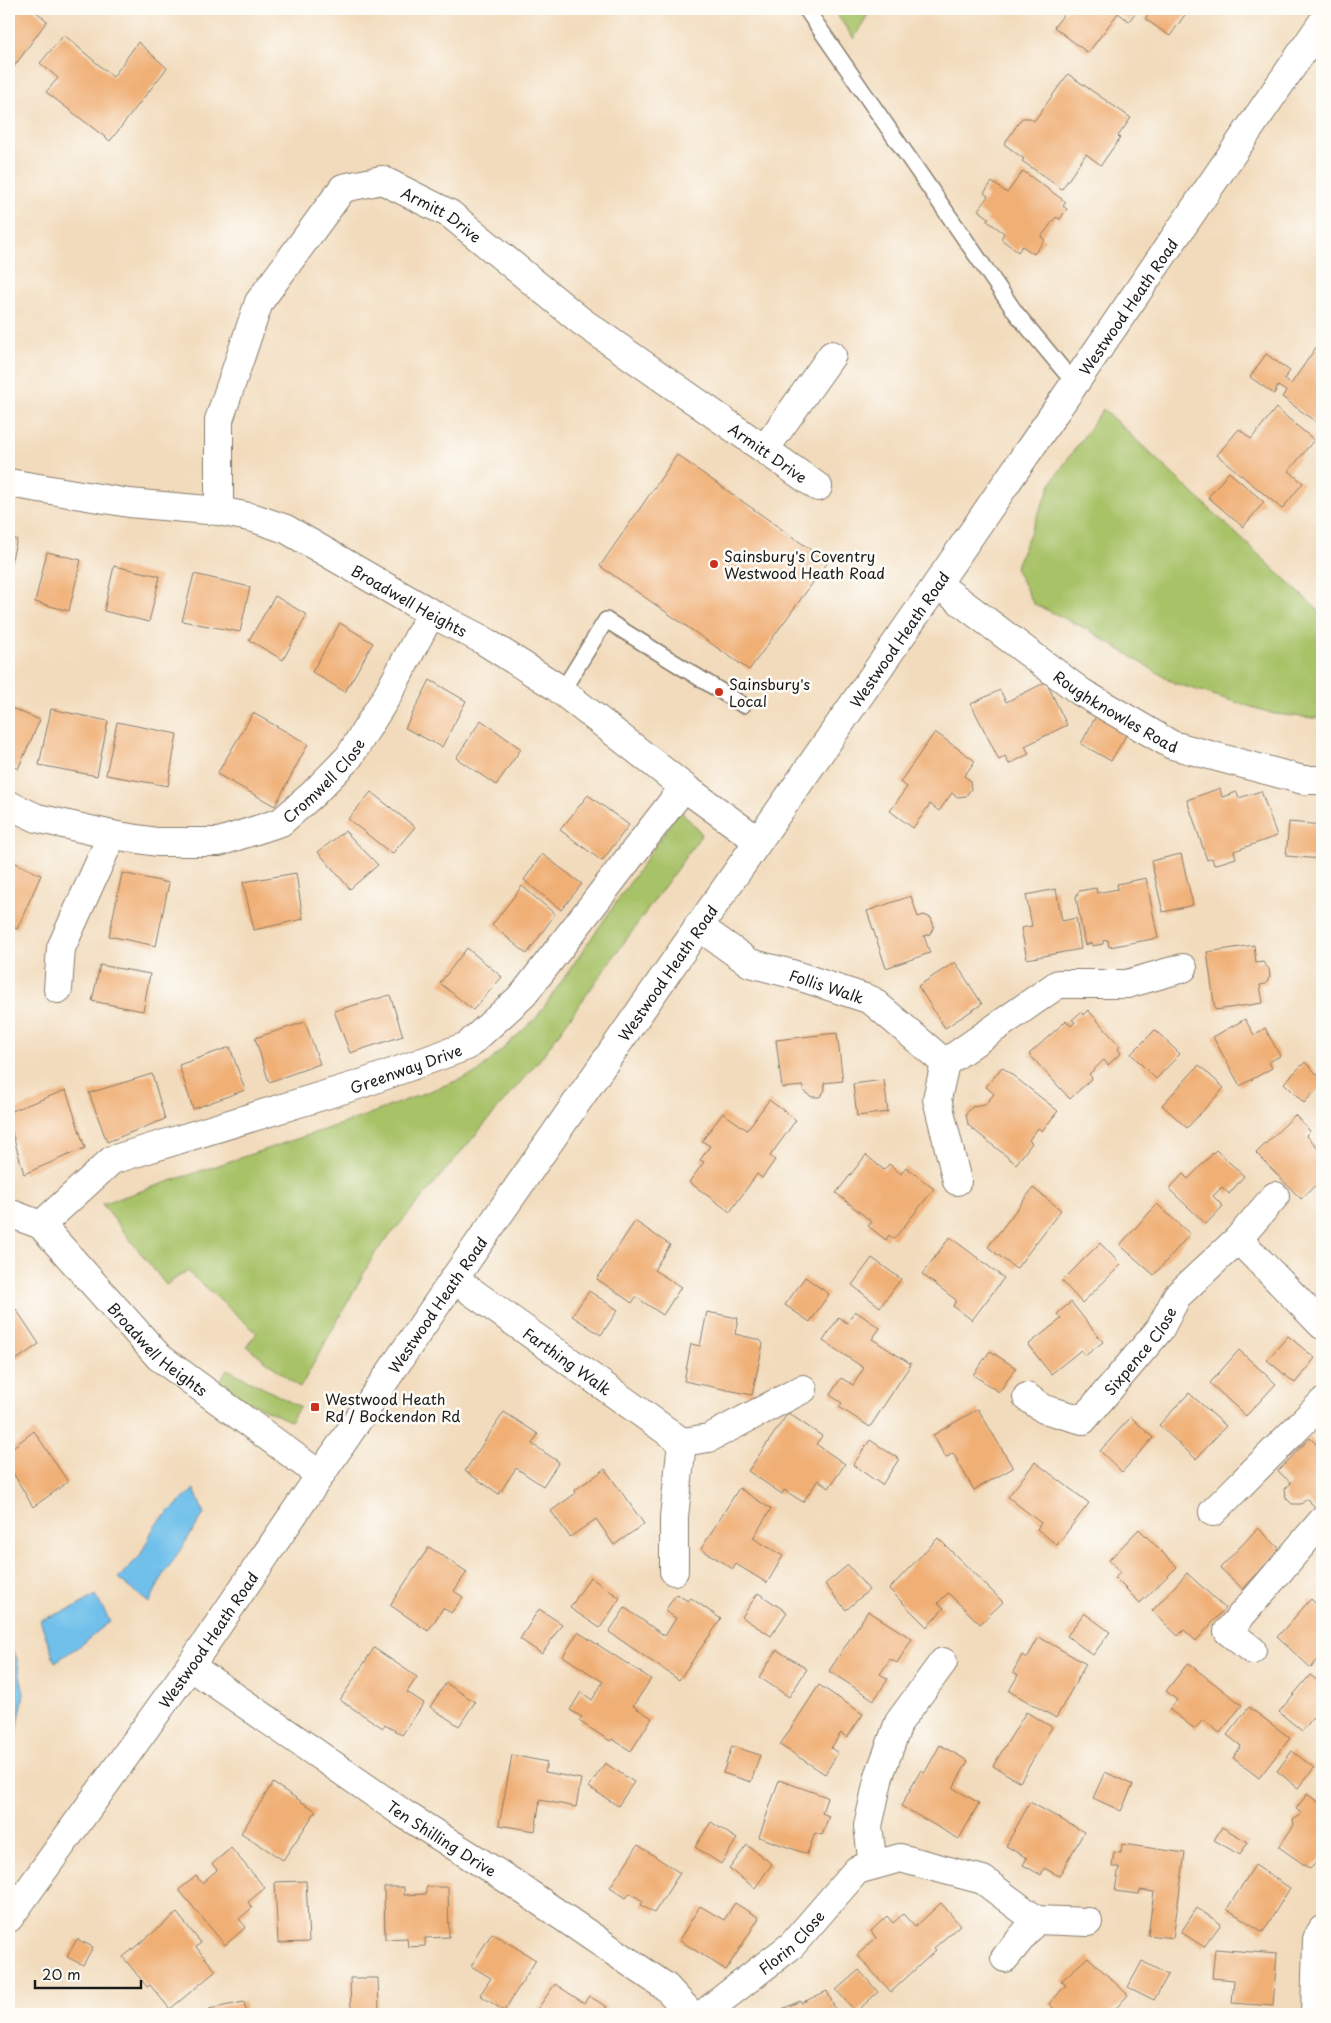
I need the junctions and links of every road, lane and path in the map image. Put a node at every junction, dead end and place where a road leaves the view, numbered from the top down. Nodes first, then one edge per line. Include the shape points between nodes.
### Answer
1 (806, 9) edge
2 (1322, 23) edge
3 (832, 355) dead end
4 (1075, 384) junction
5 (765, 449) junction
6 (9, 483) edge
7 (818, 487) dead end
8 (219, 511) junction
9 (937, 584) junction
10 (431, 613) junction
11 (562, 691) junction
12 (743, 705) dead end
13 (1322, 780) edge
14 (684, 787) junction
15 (9, 805) edge
16 (112, 835) junction
17 (757, 840) junction
18 (698, 926) junction
19 (1183, 968) dead end
20 (58, 989) dead end
21 (945, 1063) junction
22 (958, 1181) dead end
23 (1276, 1196) dead end
24 (9, 1213) edge
25 (41, 1225) junction
26 (1238, 1239) junction
27 (454, 1279) junction
28 (1322, 1324) edge
29 (803, 1389) dead end
30 (1027, 1397) dead end
31 (1322, 1404) edge
32 (682, 1442) junction
33 (320, 1475) junction
34 (1212, 1512) dead end
35 (1322, 1521) edge
36 (674, 1570) dead end
37 (1252, 1650) dead end
38 (943, 1662) dead end
39 (190, 1666) junction
40 (873, 1865) junction
41 (9, 1918) edge
42 (1036, 1920) junction
43 (1088, 1922) dead end
44 (1322, 1930) edge
45 (1005, 1958) dead end
46 (691, 2014) edge
47 (703, 2014) edge
48 (1315, 2014) edge

1 - 4 lane via 1016,313
2 - 4 street, Westwood Heath Road
3 - 5 street
4 - 9 street, Westwood Heath Road
5 - 7 street, Armitt Drive
5 - 8 street, Armitt Drive via 581,321 450,214 382,180 343,188 258,302 218,420
6 - 8 street, Broadwell Heights via 129,503
8 - 10 street, Broadwell Heights via 286,529
9 - 13 street, Roughknowles Road via 1081,692 1172,745 1303,780
9 - 17 street, Westwood Heath Road
10 - 11 street, Broadwell Heights via 481,639
10 - 16 street, Cromwell Close via 349,757 281,822 219,842 157,842
11 - 12 lane via 606,620
11 - 14 street, Broadwell Heights
14 - 17 street, Broadwell Heights
14 - 25 street, Greenway Drive via 523,995 468,1046 361,1084 112,1160
15 - 16 street, Cromwell Close via 37,818
16 - 20 street via 61,948
17 - 18 street, Westwood Heath Road
18 - 21 street, Follis Walk via 750,963 872,1000
18 - 27 street, Westwood Heath Road
19 - 21 street via 1127,984 1058,984
21 - 22 street via 937,1099
23 - 26 street, Sixpence Close
24 - 25 street, Broadwell Heights
25 - 33 street, Broadwell Heights via 159,1357
26 - 28 street
26 - 30 street, Sixpence Close via 1177,1296 1160,1329 1083,1420 1044,1409
27 - 32 street, Farthing Walk
27 - 33 street, Westwood Heath Road
29 - 32 street via 708,1438
31 - 34 street
32 - 36 street via 674,1517
33 - 39 street, Westwood Heath Road
35 - 37 street via 1228,1631
38 - 40 street via 899,1722 879,1776 868,1826
39 - 41 street, Westwood Heath Road
39 - 46 street, Ten Shilling Drive via 404,1814 510,1880 666,1987
40 - 42 street, Florin Close via 900,1858 983,1880
40 - 47 street, Florin Close via 857,1870 792,1945
42 - 43 street
42 - 45 street
44 - 48 street via 1317,1939

